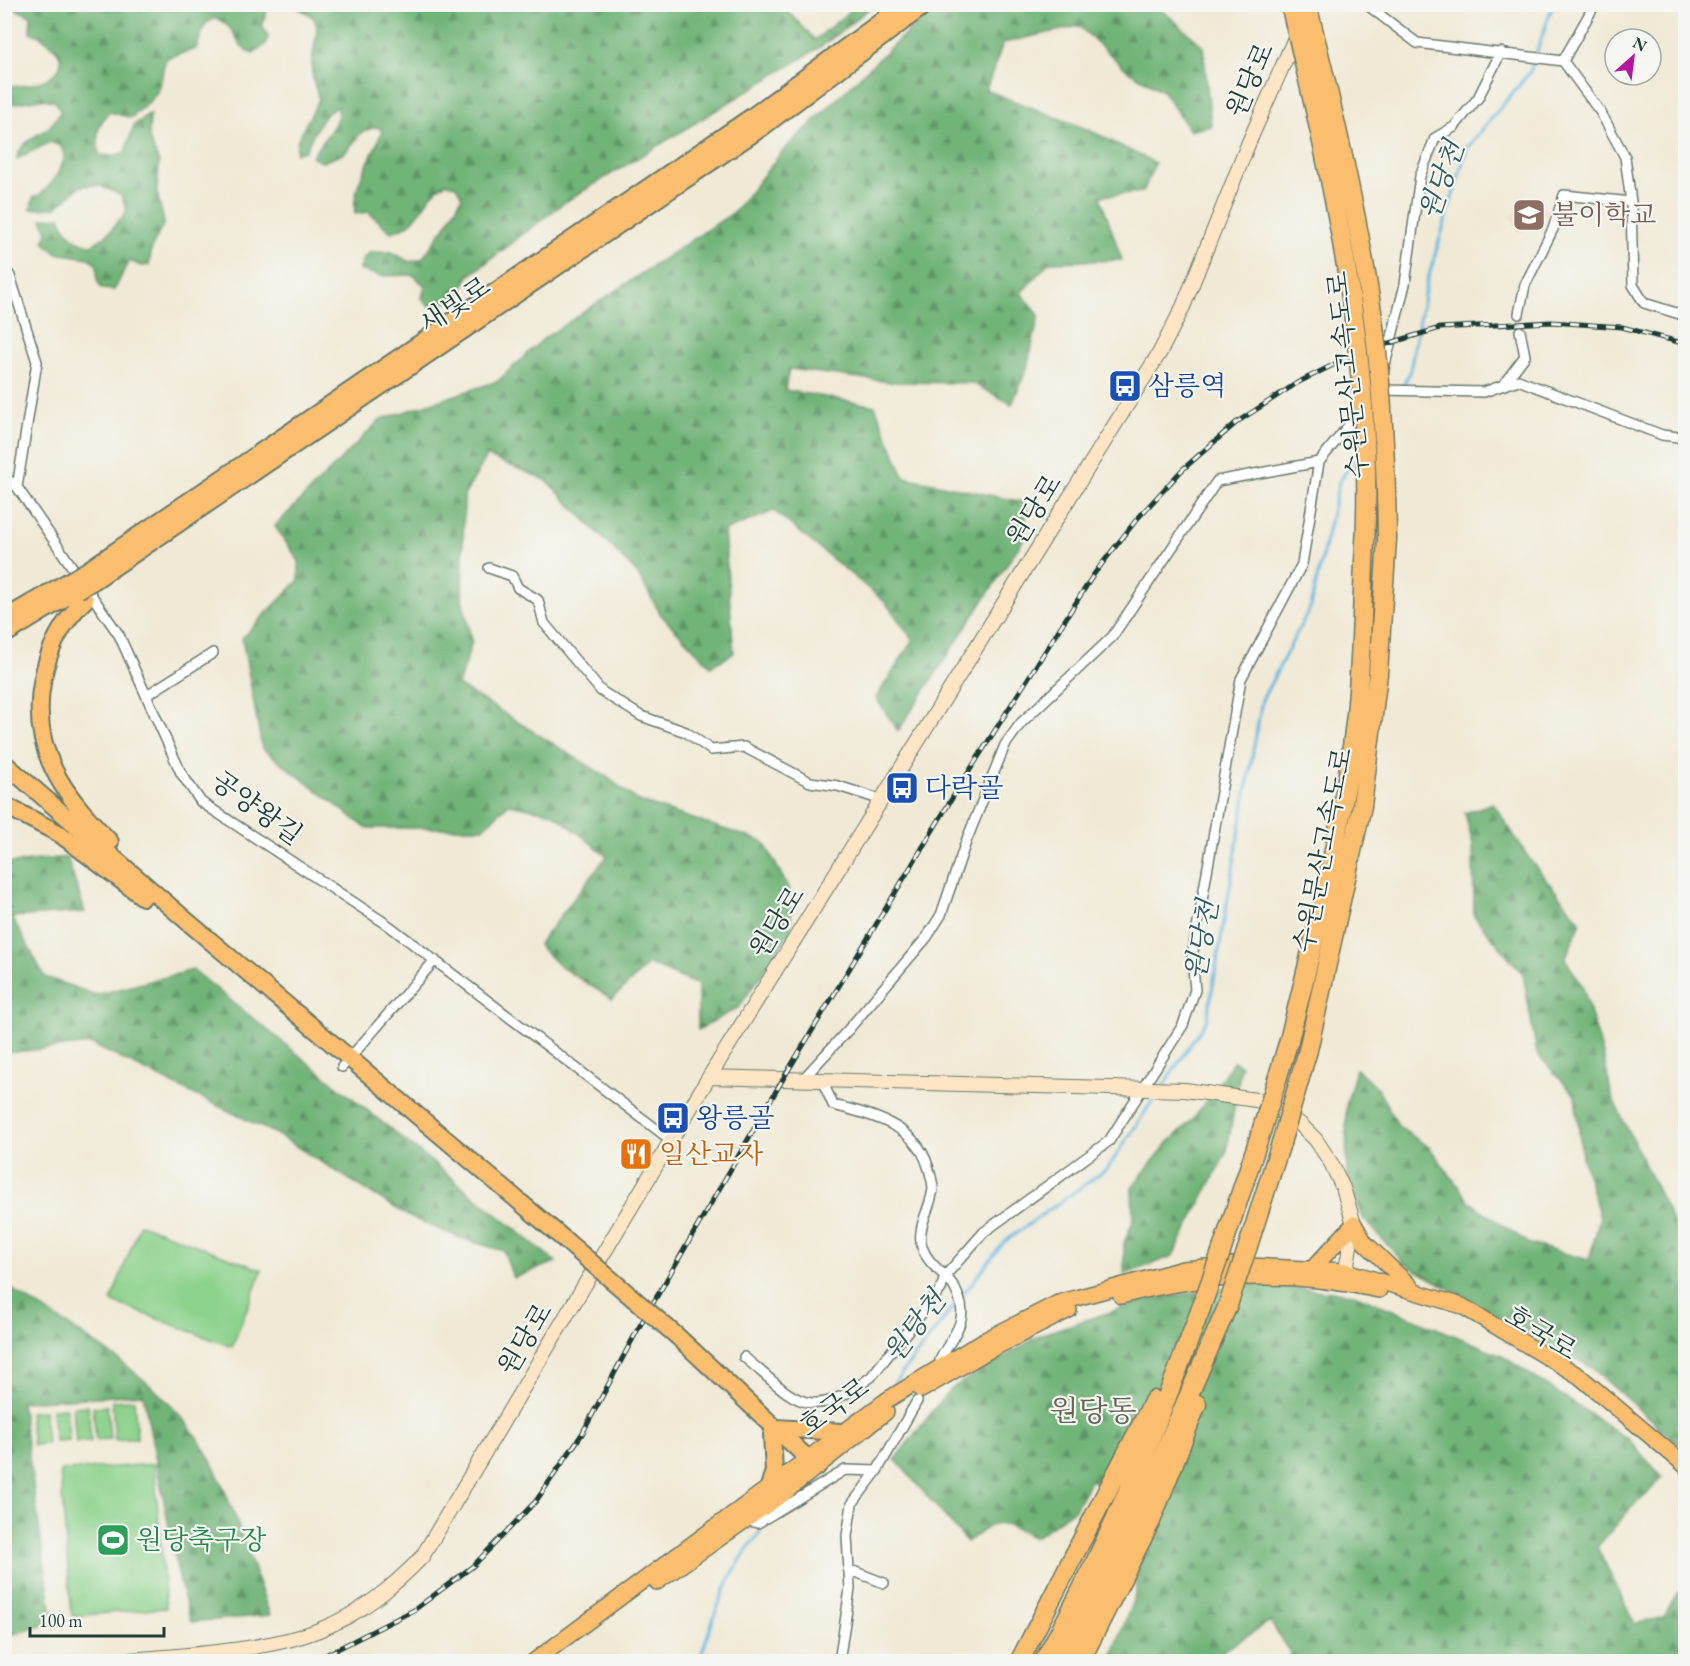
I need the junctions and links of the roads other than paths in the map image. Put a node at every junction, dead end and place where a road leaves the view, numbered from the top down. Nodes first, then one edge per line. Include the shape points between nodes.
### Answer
1 (1290, 4) edge
2 (1309, 4) edge
3 (1366, 4) edge
4 (1595, 4) edge
5 (915, 7) edge
6 (1501, 52) junction
7 (1559, 61) junction
8 (1631, 202) junction
9 (4, 269) edge
10 (1518, 314) dead end
11 (1686, 316) edge
12 (1520, 332) dead end
13 (1503, 385) junction
14 (1381, 390) junction
15 (1686, 438) edge
16 (1319, 462) junction
17 (4, 476) edge
18 (17, 487) junction
19 (489, 568) dead end
20 (94, 579) junction
21 (78, 590) junction
22 (4, 619) edge
23 (4, 635) edge
24 (213, 653) dead end
25 (147, 695) junction
26 (4, 763) edge
27 (4, 770) edge
28 (882, 801) junction
29 (4, 805) edge
30 (186, 925) junction
31 (435, 960) junction
32 (346, 1063) junction
33 (709, 1077) junction
34 (802, 1080) junction
35 (822, 1080) junction
36 (1144, 1089) junction
37 (672, 1141) junction
38 (1354, 1224) junction
39 (1314, 1268) junction
40 (1345, 1277) junction
41 (949, 1279) junction
42 (1414, 1290) junction
43 (1194, 1328) junction
44 (1219, 1329) junction
45 (744, 1357) dead end
46 (940, 1360) dead end
47 (917, 1401) dead end
48 (774, 1431) junction
49 (842, 1432) junction
50 (810, 1464) junction
51 (1686, 1466) edge
52 (877, 1471) junction
53 (1686, 1476) edge
54 (769, 1487) junction
55 (745, 1520) junction
56 (848, 1569) junction
57 (884, 1583) dead end
58 (111, 1662) edge
59 (533, 1662) edge
60 (548, 1662) edge
61 (839, 1662) edge
62 (1019, 1662) edge
63 (1043, 1662) edge
64 (1060, 1662) edge
65 (1080, 1662) edge

1 - 43 highway, 수원문산고속도로, bridge via 1330,178 1354,315 1367,522 1359,669 1350,759 1329,872 1289,1040
2 - 28 main road, 원당로 via 1183,307 1160,352
2 - 44 highway, 수원문산고속도로, bridge via 1350,189 1372,313 1384,438 1388,539 1378,674 1362,806 1308,1050
3 - 6 street via 1417,43
4 - 7 street
5 - 20 highway, 새빛로
5 - 20 highway, 새빛로 via 761,128
6 - 7 street
6 - 14 street via 1478,98 1454,127 1436,138 1420,176 1406,284
7 - 8 street via 1601,113 1625,157
8 - 10 street via 1564,195 1553,229 1525,285
8 - 11 street via 1633,285 1644,303
9 - 18 street via 10,276 37,362
12 - 13 street via 1525,356
13 - 14 street via 1484,392
13 - 15 street via 1518,380 1662,435
14 - 16 street
16 - 34 street via 1218,481 1112,637 1022,723 1005,745 941,915 849,1030
16 - 36 street via 1302,564 1241,679 1192,957 1195,990 1183,1025
17 - 18 street, 공양왕길
18 - 25 street, 공양왕길 via 119,635
19 - 28 street via 512,576 518,588 538,600 544,622 601,691 641,716 686,732 711,750 744,747 810,782 838,786
20 - 21 highway, 새빛로, bridge
21 - 22 highway, 새빛로
21 - 23 highway, 새빛로
21 - 30 highway via 46,665 40,728 53,768 78,808
24 - 25 street
25 - 31 street, 공양왕길 via 181,773 201,802
26 - 30 highway
27 - 30 highway
28 - 33 main road, 원당로
29 - 30 highway via 60,834
30 - 32 highway
31 - 32 street
31 - 37 street, 공양왕길
32 - 48 highway via 675,1340
33 - 34 main road
33 - 37 main road, 원당로
34 - 35 main road
35 - 36 main road
35 - 41 street via 832,1105 885,1121 909,1135 924,1154 933,1188 920,1234 922,1247 929,1261
36 - 38 main road via 1185,1089 1263,1101 1300,1124 1331,1163
36 - 41 street via 1109,1141 984,1232
37 - 58 main road, 원당로 via 454,1508 422,1557 397,1584 373,1602 319,1630 265,1645
38 - 39 main road
38 - 40 main road
38 - 42 main road via 1365,1243
39 - 40 main road, 호국로
39 - 49 main road, 호국로 via 1231,1265 1183,1269 1058,1303 983,1341
40 - 42 main road, 호국로
40 - 50 main road, 호국로 via 1229,1277 1181,1282 1064,1312 891,1408
40 - 53 main road, 호국로 via 1461,1316 1516,1346 1578,1385
41 - 45 street via 871,1377 830,1402 815,1405 797,1401
41 - 46 street via 964,1310 961,1324
42 - 51 main road, 호국로 via 1462,1306 1579,1376
43 - 62 highway via 1120,1461
43 - 63 highway, 수원문산고속도로 via 1091,1569
44 - 64 highway, 수원문산고속도로 via 1134,1521
44 - 65 highway via 1206,1380 1174,1467 1127,1572
47 - 52 street
48 - 49 highway
48 - 50 highway
48 - 54 highway via 775,1460
49 - 50 main road, 호국로
50 - 54 main road, 호국로
50 - 55 main road, 호국로
52 - 55 street via 845,1470 758,1523
52 - 56 street via 852,1504 847,1536
54 - 59 main road, 호국로
55 - 60 main road, 호국로
56 - 57 street
56 - 61 street via 850,1589

